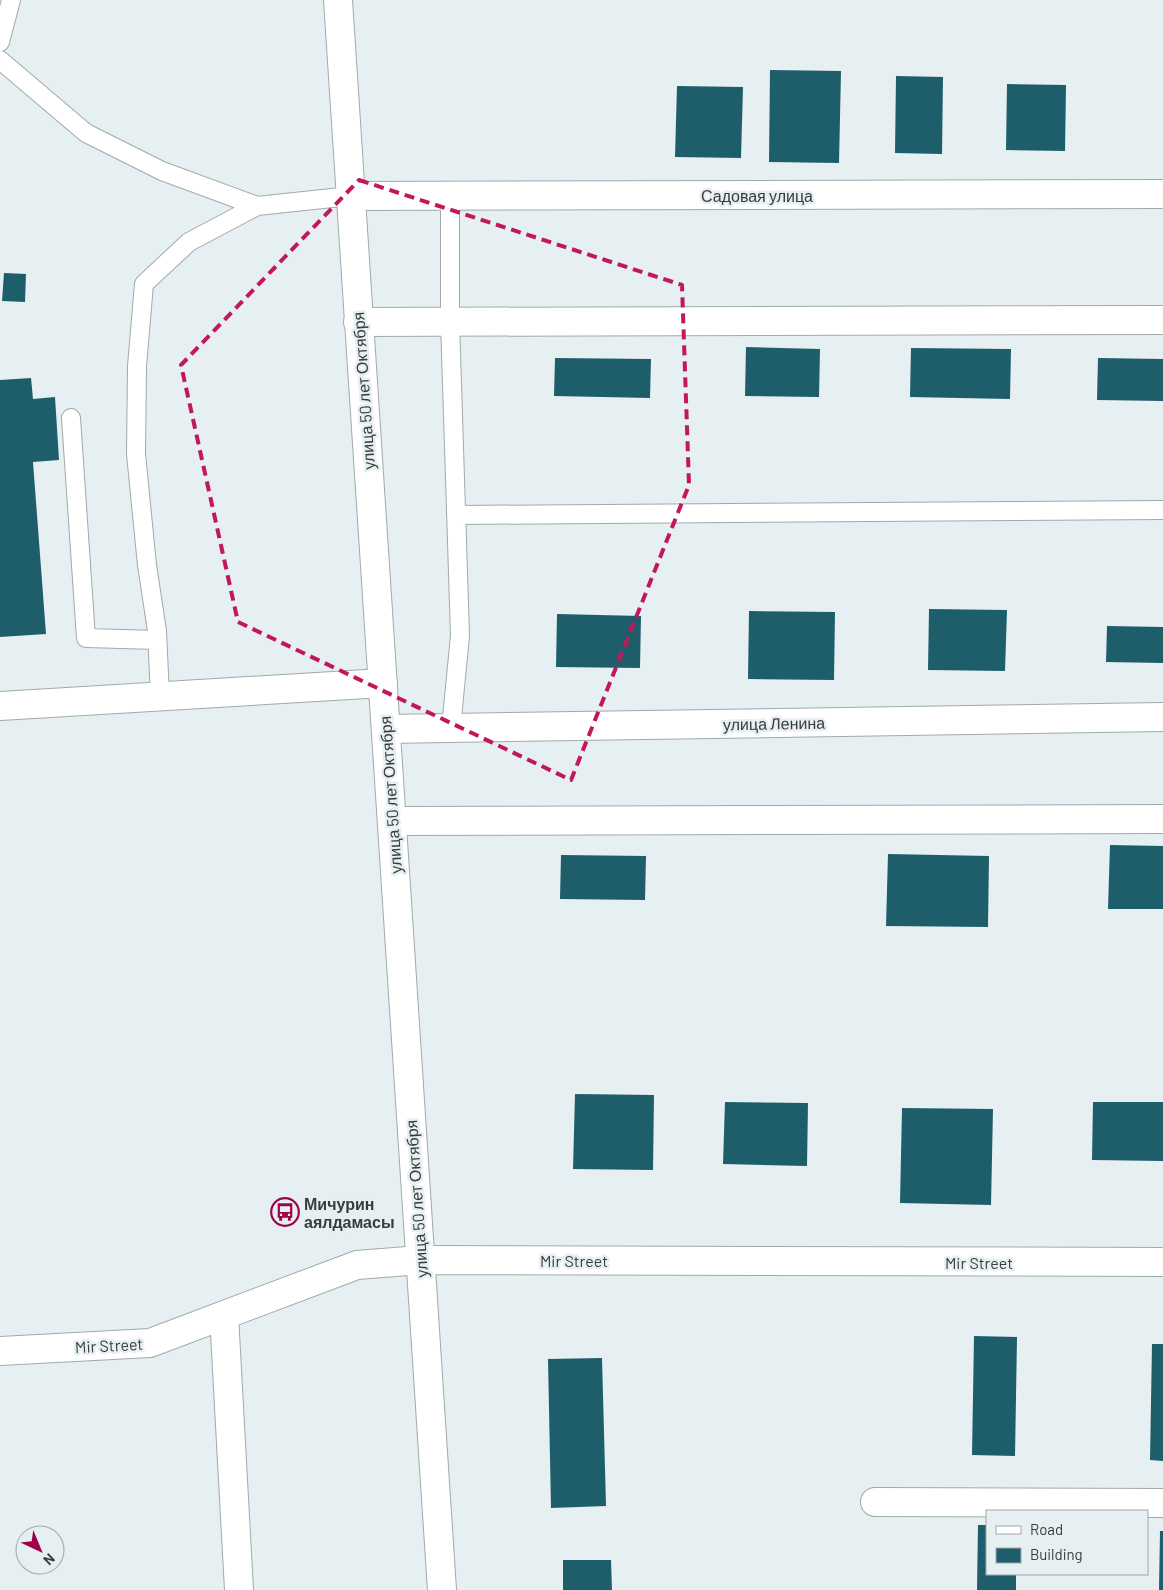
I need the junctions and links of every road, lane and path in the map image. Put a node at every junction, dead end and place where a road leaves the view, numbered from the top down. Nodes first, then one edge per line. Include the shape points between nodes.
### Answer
1 (11, 0) edge
2 (338, 0) edge
3 (0, 42) edge
4 (0, 60) edge
5 (1163, 194) edge
6 (351, 196) junction
7 (450, 196) junction
8 (257, 206) junction
9 (1163, 320) edge
10 (358, 322) junction
11 (450, 322) junction
12 (71, 418) dead end
13 (1163, 510) edge
14 (456, 515) junction
15 (157, 640) junction
16 (382, 683) junction
17 (160, 697) junction
18 (0, 706) edge
19 (1163, 717) edge
20 (451, 728) junction
21 (386, 729) junction
22 (1163, 819) edge
23 (392, 821) junction
24 (420, 1260) junction
25 (1163, 1262) edge
26 (224, 1316) junction
27 (0, 1351) edge
28 (875, 1502) dead end
29 (1163, 1503) edge
30 (238, 1590) edge
31 (442, 1590) edge

1 - 3 lane
2 - 6 street, улица 50 лет Октября
4 - 8 lane via 86,133 162,171
5 - 7 street, Садовая улица
6 - 7 street, Садовая улица
6 - 8 lane
6 - 10 street, улица 50 лет Октября
7 - 11 lane
8 - 15 lane via 189,242 144,284 137,366 136,454
9 - 11 street
10 - 11 street
10 - 16 street, улица 50 лет Октября
11 - 14 lane
12 - 15 lane via 86,638
13 - 14 lane
14 - 20 lane via 460,636
15 - 17 lane
16 - 17 street
16 - 21 street, улица 50 лет Октября
17 - 18 street
19 - 20 street, улица Ленина
20 - 21 street, улица Ленина
21 - 23 street, улица 50 лет Октября
22 - 23 street
23 - 24 street, улица 50 лет Октября
24 - 25 street, Mir Street
24 - 26 street, Mir Street via 357,1265
24 - 31 street, улица 50 лет Октября
26 - 27 street, Mir Street via 150,1343
26 - 30 street
28 - 29 street

